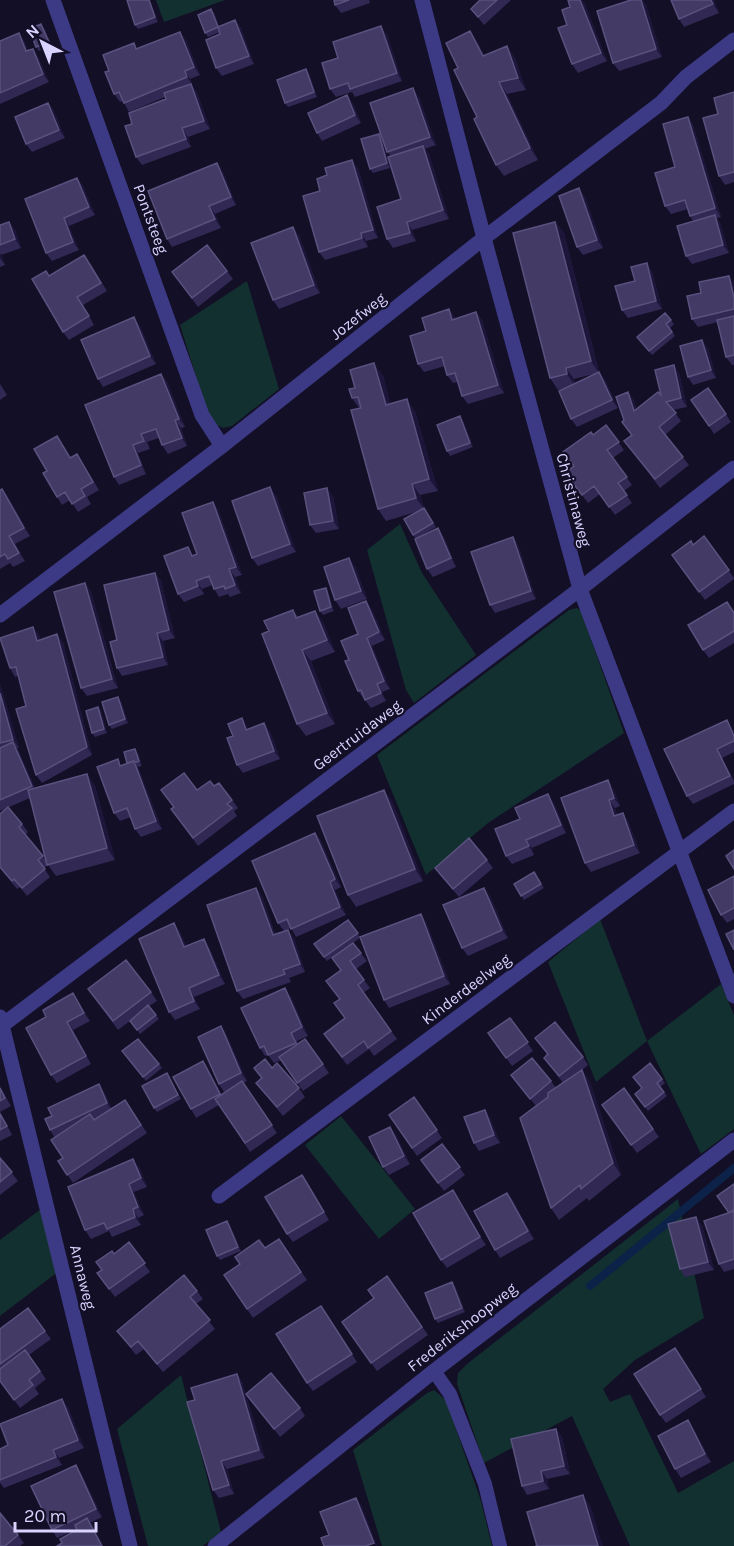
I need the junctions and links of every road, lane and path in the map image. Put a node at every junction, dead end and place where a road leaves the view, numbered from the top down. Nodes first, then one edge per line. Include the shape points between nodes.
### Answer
1 (53, 0) edge
2 (422, 0) edge
3 (734, 40) edge
4 (484, 238) junction
5 (222, 446) junction
6 (734, 468) edge
7 (580, 589) junction
8 (0, 615) edge
9 (734, 811) edge
10 (680, 852) junction
11 (734, 996) edge
12 (1, 1023) edge
13 (734, 1140) edge
14 (219, 1196) dead end
15 (434, 1371) junction
16 (130, 1546) edge
17 (215, 1546) edge
18 (500, 1546) edge

1 - 5 street, Pontsteeg via 202,415
2 - 4 street, Christinaweg
3 - 4 street, Jozefweg via 686,77 661,103
4 - 5 street, Jozefweg
4 - 7 street, Christinaweg
5 - 8 street, Jozefweg
6 - 7 street, Geertruidaweg
7 - 10 street, Christinaweg
7 - 12 street, Geertruidaweg
9 - 10 street, Kinderdeelweg
10 - 11 street, Christinaweg
10 - 14 street, Kinderdeelweg
12 - 16 street, Annaweg
13 - 15 street, Frederikshoopweg
15 - 17 street, Frederikshoopweg
15 - 18 lane via 450,1394 481,1474

